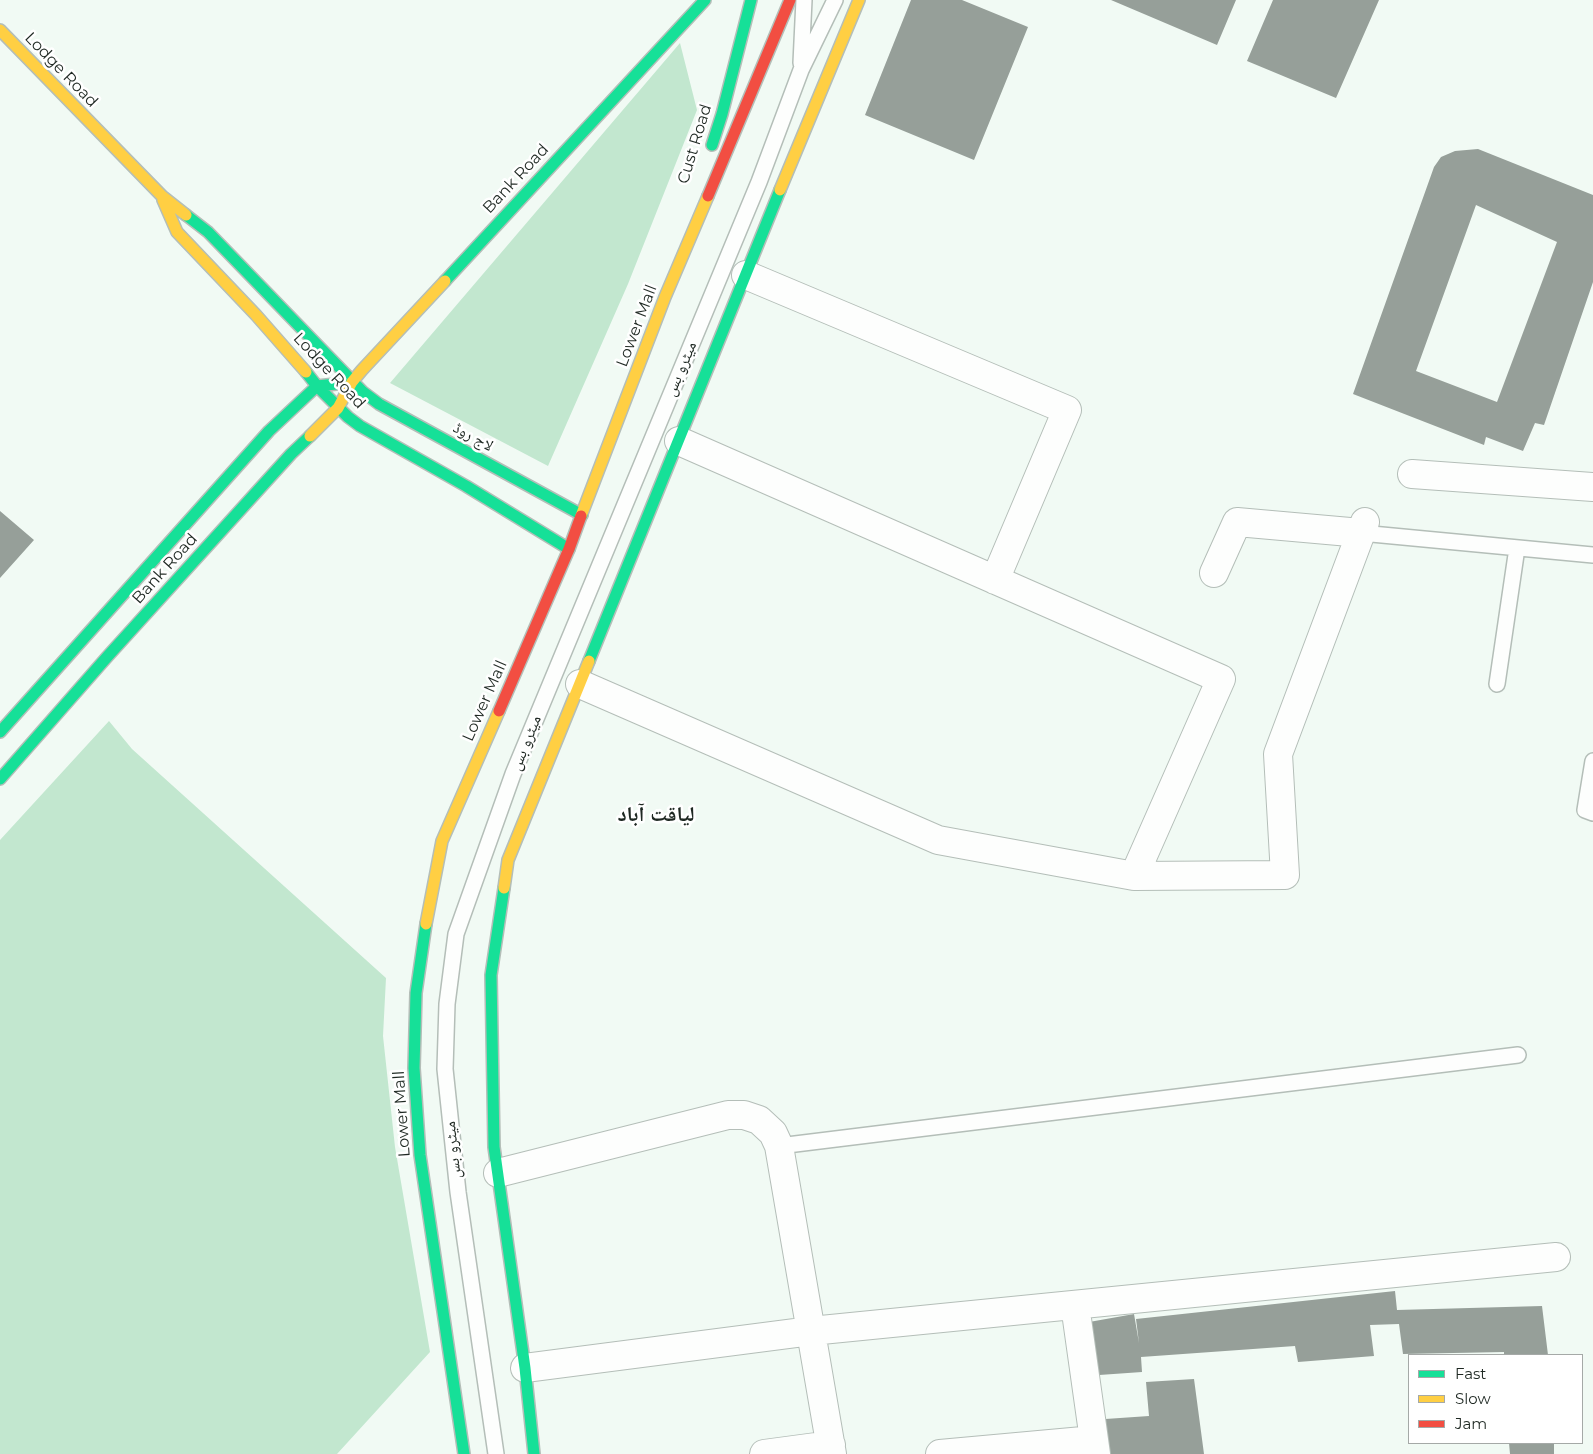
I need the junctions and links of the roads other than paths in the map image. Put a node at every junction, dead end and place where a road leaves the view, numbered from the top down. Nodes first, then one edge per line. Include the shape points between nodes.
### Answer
1 (705, 0) edge
2 (751, 0) edge
3 (790, 0) edge
4 (804, 0) edge
5 (835, 0) edge
6 (859, 0) edge
7 (0, 30) edge
8 (800, 70) junction
9 (708, 160) dead end
10 (699, 187) dead end
11 (162, 196) junction
12 (746, 275) junction
13 (665, 297) junction
14 (352, 382) junction
15 (317, 386) junction
16 (338, 408) junction
17 (678, 441) junction
18 (1412, 474) dead end
19 (1593, 487) edge
20 (582, 515) junction
21 (1363, 527) junction
22 (1517, 548) junction
23 (569, 549) junction
24 (1593, 555) edge
25 (1214, 573) dead end
26 (995, 580) junction
27 (580, 684) junction
28 (1497, 684) dead end
29 (0, 732) edge
30 (1593, 761) edge
31 (0, 779) edge
32 (1593, 812) edge
33 (1134, 876) junction
34 (1518, 1056) dead end
35 (779, 1146) junction
36 (498, 1173) junction
37 (1556, 1257) dead end
38 (1075, 1305) junction
39 (812, 1331) junction
40 (525, 1368) junction
41 (1095, 1447) edge
42 (832, 1449) edge
43 (986, 1452) edge
44 (464, 1454) edge
45 (496, 1454) edge
46 (534, 1454) edge
47 (764, 1454) edge
48 (940, 1454) edge

1 - 14 main road, Bank Road
2 - 9 main road, Cust Road
3 - 13 main road, Lower Mall
4 - 8 lane, میٹرو بس
5 - 8 lane, میٹرو بس
6 - 12 main road
7 - 11 main road, Lodge Road
8 - 45 lane, میٹرو بس via 759,182 513,774 456,934 447,1004 445,1070 458,1192
10 - 13 main road, Cust Road
11 - 14 main road, Lodge Road via 208,232
11 - 15 main road, Lodge Road via 177,232 276,337
12 - 17 main road
12 - 26 street via 1066,410
13 - 20 main road, Lower Mall
14 - 15 main road
14 - 16 main road, Bank Road
14 - 20 main road, لاج روڈ via 379,404
15 - 16 main road, Lodge Road
15 - 29 main road, Bank Road via 269,431
16 - 23 main road, Lodge Road via 360,426
16 - 31 main road, Bank Road via 291,454
17 - 26 street
17 - 27 main road
18 - 19 street
20 - 23 main road, Lower Mall
21 - 22 lane
21 - 25 street via 1236,522
21 - 33 street via 1278,754 1285,875
22 - 24 lane
22 - 28 lane
23 - 44 main road, Lower Mall via 442,840 416,993 414,1068 420,1155
26 - 33 street via 1222,679
27 - 33 street via 938,840
27 - 36 main road via 508,860 491,975 494,1147
30 - 32 lane via 1585,810
34 - 35 lane
35 - 36 street via 773,1133 759,1120 744,1115 728,1115
35 - 39 street
36 - 40 main road
37 - 38 street
38 - 39 street
38 - 41 street
39 - 40 street
39 - 42 street
40 - 46 main road
41 - 43 street
42 - 47 street
43 - 48 street

